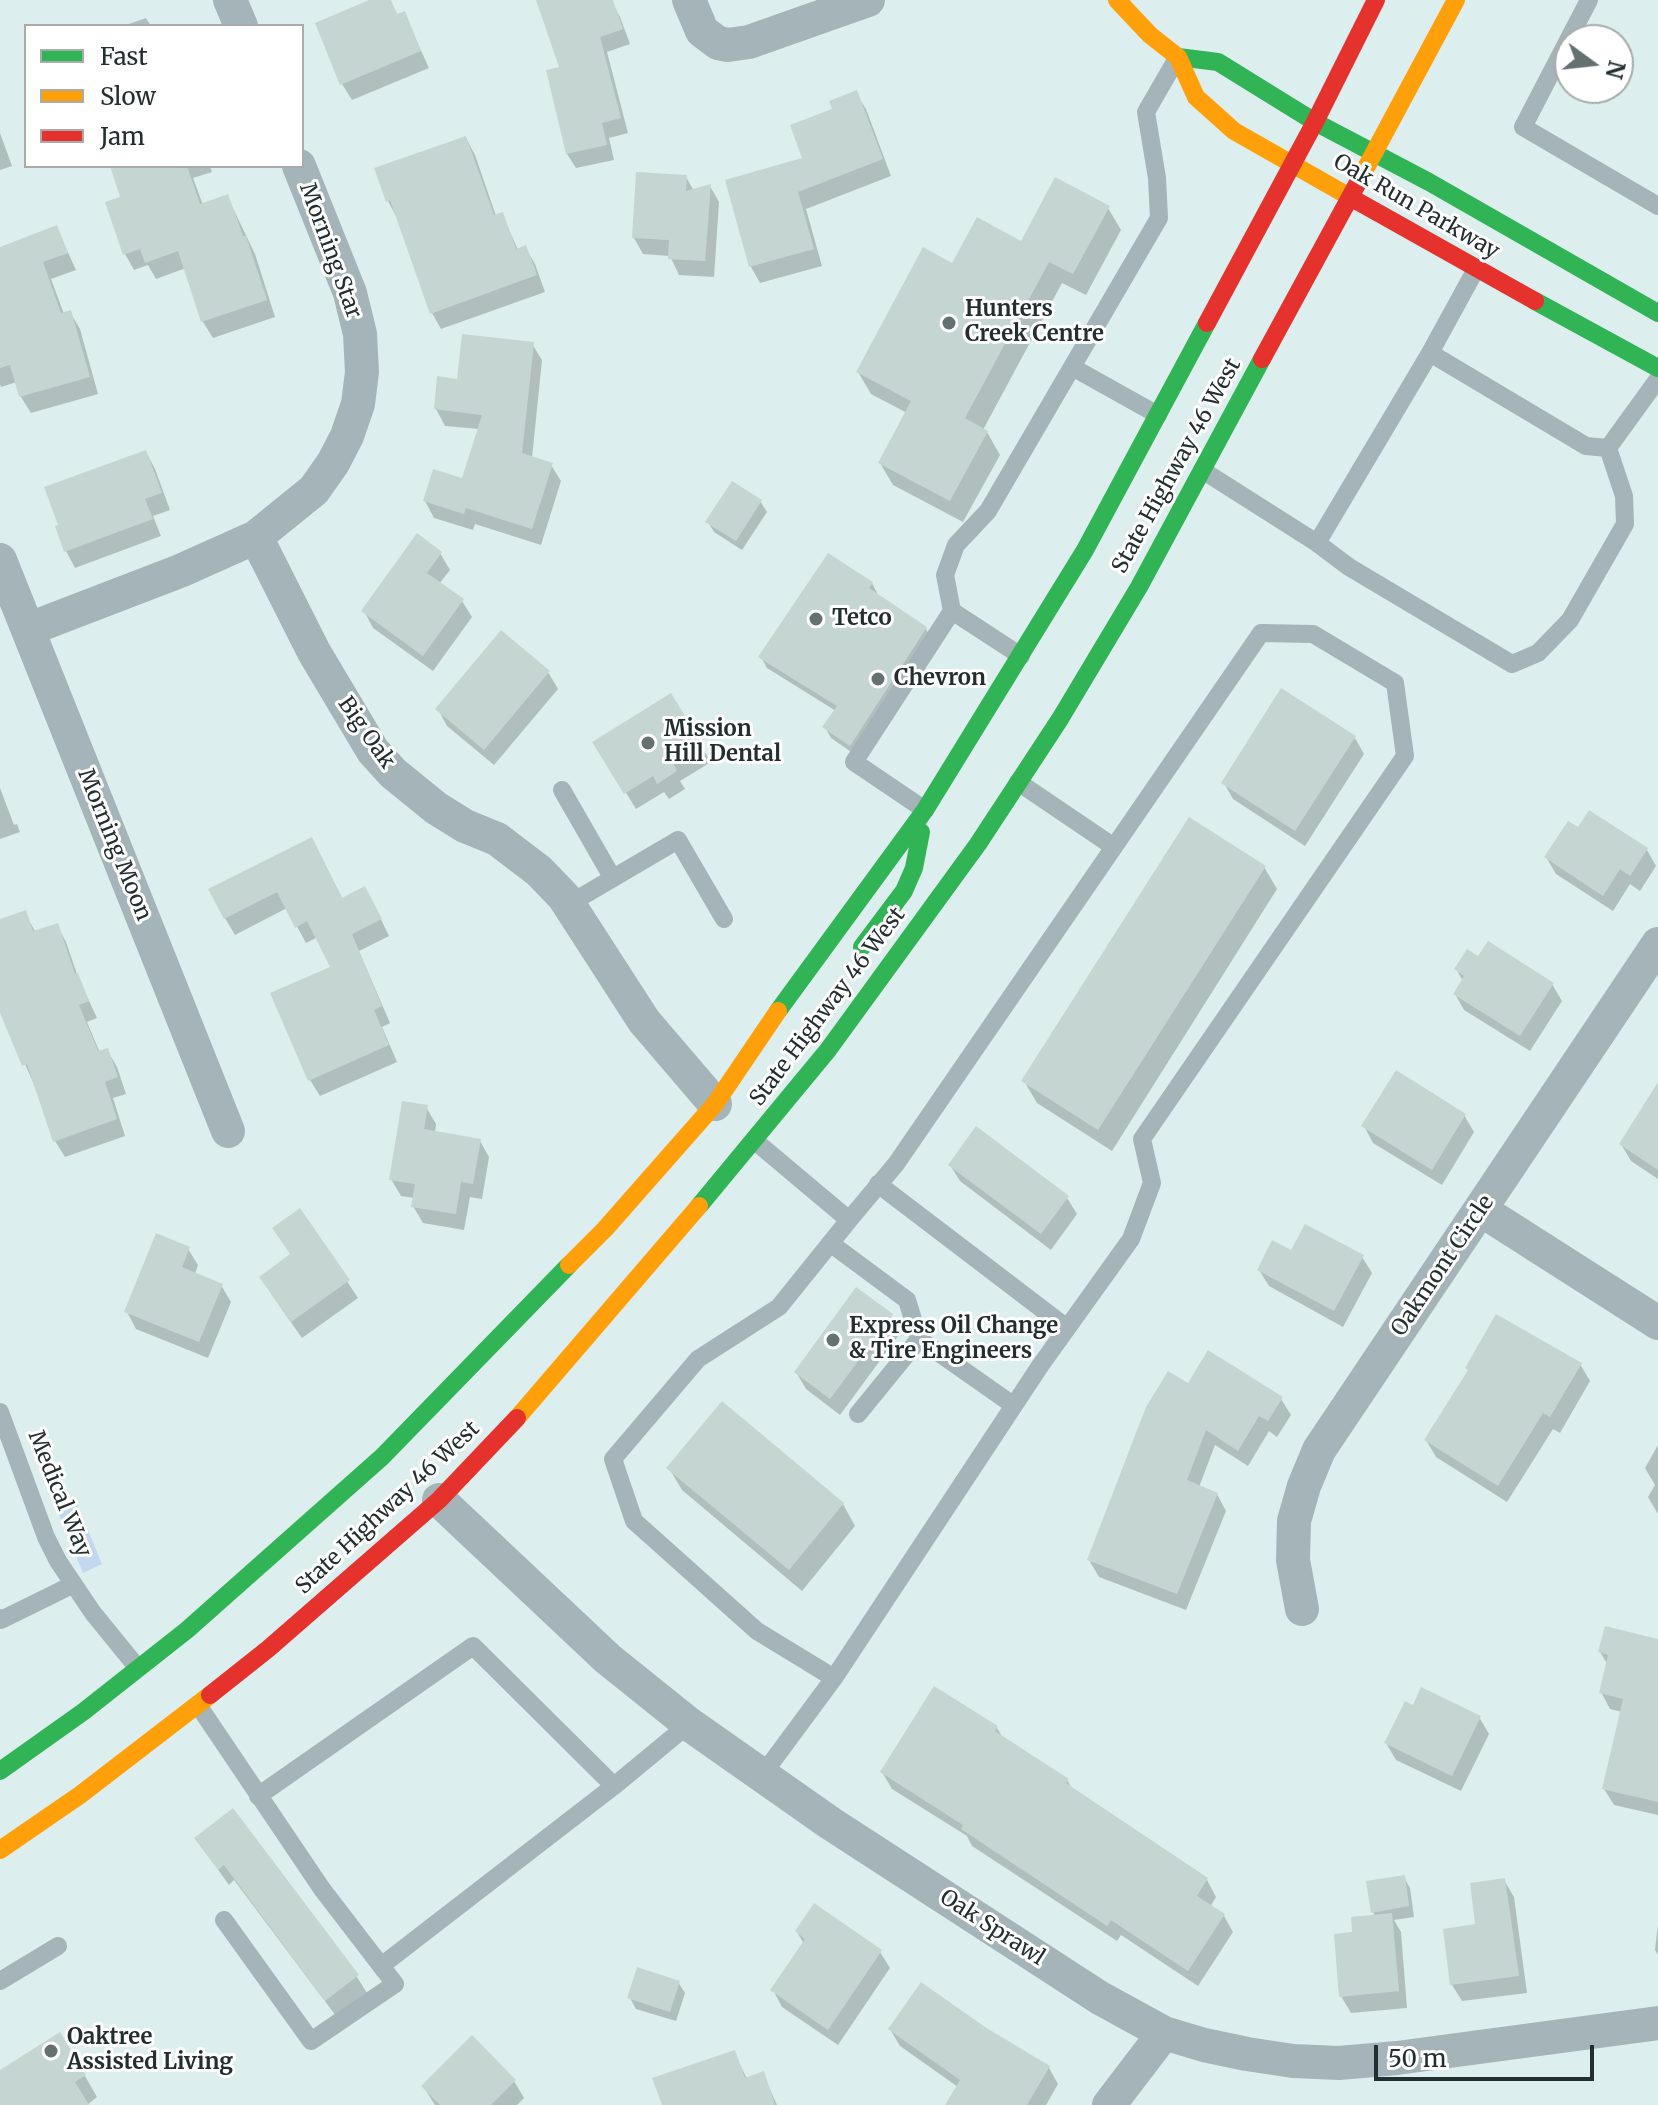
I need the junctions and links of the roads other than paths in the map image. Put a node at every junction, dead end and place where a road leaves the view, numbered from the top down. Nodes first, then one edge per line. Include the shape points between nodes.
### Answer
1 (230, 0) edge
2 (689, 0) edge
3 (868, 0) edge
4 (1117, 0) edge
5 (1376, 0) edge
6 (1456, 0) edge
7 (1589, 0) edge
8 (240, 24) edge
9 (1178, 57) junction
10 (1315, 122) junction
11 (1372, 152) junction
12 (1292, 164) junction
13 (300, 168) edge
14 (1348, 197) junction
15 (1658, 206) edge
16 (1476, 269) junction
17 (1658, 313) edge
18 (1430, 353) junction
19 (1072, 367) junction
20 (1658, 368) edge
21 (1658, 379) edge
22 (1158, 415) junction
23 (1608, 448) junction
24 (1202, 470) junction
25 (256, 537) junction
26 (1317, 543) junction
27 (0, 560) edge
28 (952, 611) junction
29 (29, 629) junction
30 (1021, 656) junction
31 (1018, 782) junction
32 (562, 790) dead end
33 (925, 810) junction
34 (1114, 847) junction
35 (612, 877) junction
36 (569, 904) junction
37 (724, 919) dead end
38 (1658, 944) edge
39 (848, 965) dead end
40 (722, 1114) junction
41 (751, 1115) dead end
42 (228, 1131) dead end
43 (755, 1141) junction
44 (878, 1184) junction
45 (1481, 1210) junction
46 (849, 1220) junction
47 (830, 1243) junction
48 (1658, 1323) edge
49 (1067, 1328) junction
50 (919, 1339) junction
51 (503, 1402) dead end
52 (1013, 1405) junction
53 (0, 1412) edge
54 (858, 1414) dead end
55 (494, 1445) junction
56 (439, 1500) junction
57 (72, 1585) junction
58 (1302, 1609) dead end
59 (0, 1620) edge
60 (137, 1667) junction
61 (834, 1678) junction
62 (198, 1705) junction
63 (689, 1724) junction
64 (0, 1771) edge
65 (763, 1774) junction
66 (614, 1786) junction
67 (258, 1796) junction
68 (0, 1850) edge
69 (224, 1920) dead end
70 (58, 1946) dead end
71 (381, 1966) junction
72 (0, 1981) edge
73 (1658, 2023) edge
74 (1164, 2033) junction
75 (1109, 2105) edge

1 - 8 street
2 - 3 street via 702,31 728,45
4 - 9 main road, Oak Run Parkway
5 - 10 main road, State Highway 46 West
6 - 11 main road, State Highway 46 West
7 - 15 lane via 1523,127
9 - 10 main road, Oak Run Parkway via 1218,62
9 - 12 main road, Oak Run Parkway via 1196,97 1234,131
9 - 19 lane via 1146,112 1159,218
10 - 11 main road, Oak Run Parkway
10 - 12 main road, State Highway 46 West
11 - 14 main road, State Highway 46 West
11 - 17 main road, Oak Run Parkway
12 - 14 main road, Oak Run Parkway
12 - 22 main road, State Highway 46 West
13 - 25 street, Morning Star via 350,293 362,372 358,404 333,463 314,490
14 - 16 main road, Oak Run Parkway
14 - 24 main road, State Highway 46 West
16 - 18 lane
16 - 20 main road, Oak Run Parkway
18 - 23 lane via 1586,446
18 - 26 lane
19 - 22 lane
19 - 28 lane via 988,511 956,545 945,575
21 - 23 lane
22 - 30 main road, State Highway 46 West
23 - 26 lane via 1624,496 1625,524 1570,620 1538,653 1512,664
24 - 26 lane
24 - 31 main road, State Highway 46 West via 1139,587
25 - 29 street
25 - 36 street, Big Oak via 314,652 373,751 436,808 518,852
27 - 29 street, Morning Moon
28 - 30 lane
28 - 33 lane via 854,762
29 - 42 street, Morning Moon
30 - 33 main road, State Highway 46 West
31 - 34 lane
31 - 43 main road, State Highway 46 West via 904,949
32 - 35 lane
33 - 39 main road via 904,891
33 - 40 main road, State Highway 46 West via 780,1008
34 - 44 lane
34 - 49 lane via 1261,633 1313,634 1395,683 1405,756 1142,1139 1152,1183 1131,1239
35 - 36 lane
35 - 37 lane via 678,840
36 - 40 street, Big Oak via 644,1021
38 - 45 street, Oakmont Circle
40 - 60 main road, State Highway 46 West via 382,1457 257,1570
41 - 43 main road
43 - 46 lane
43 - 55 main road, State Highway 46 West
44 - 46 lane
44 - 49 lane
45 - 48 street
45 - 58 street, Oakmont Circle via 1319,1450 1294,1521 1293,1560
46 - 47 lane
47 - 50 lane via 907,1300
47 - 61 lane via 779,1307 698,1359 613,1459 634,1521 757,1631
49 - 52 lane
50 - 52 lane
50 - 54 lane
51 - 55 main road
52 - 61 lane
53 - 57 lane, Medical Way via 46,1537
55 - 56 main road, State Highway 46 West
56 - 62 main road, State Highway 46 West
56 - 63 street, Oak Sprawl via 608,1659
57 - 59 lane
57 - 60 lane, Medical Way
60 - 64 main road, State Highway 46 West
61 - 65 lane
62 - 67 lane
62 - 68 main road, State Highway 46 West
63 - 65 street, Oak Sprawl
63 - 66 lane
65 - 74 street, Oak Sprawl via 1100,1998
66 - 67 lane via 473,1646
66 - 71 lane
67 - 71 lane
69 - 71 lane via 311,2041 395,1984
70 - 72 lane
73 - 74 street, Oak Sprawl via 1339,2063 1247,2054
74 - 75 street

